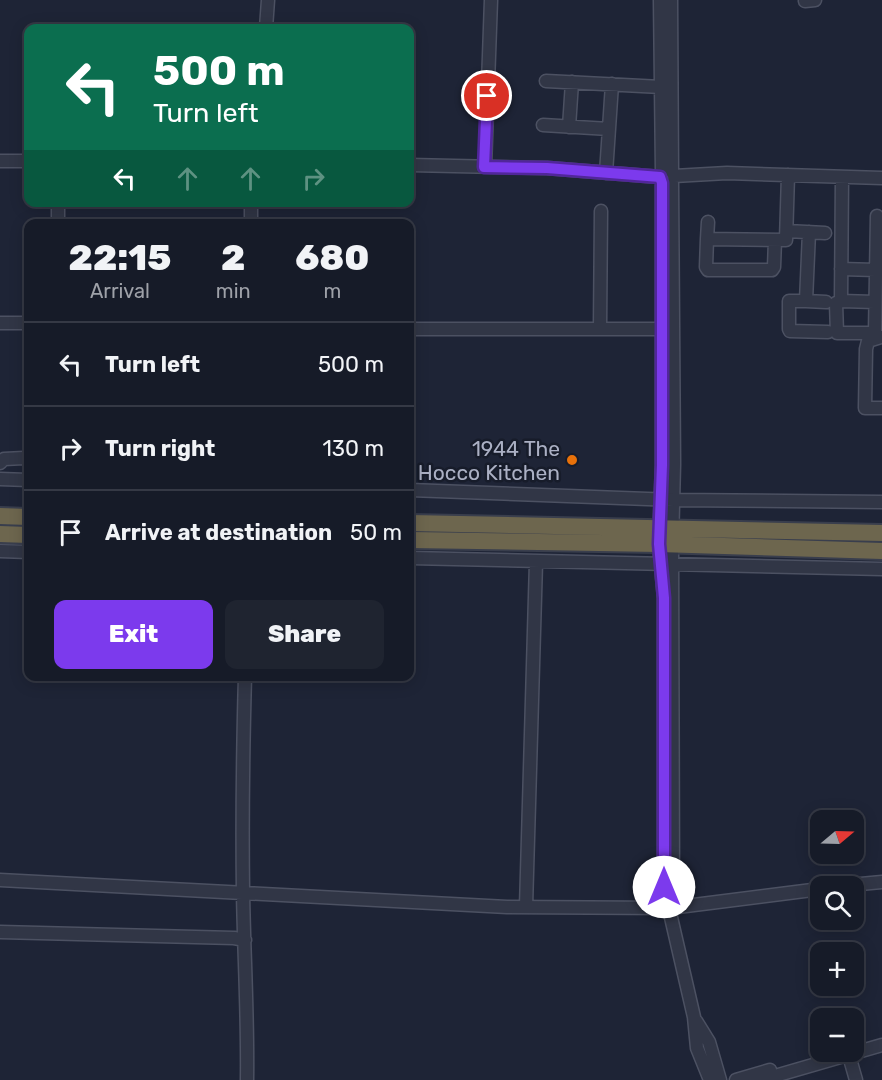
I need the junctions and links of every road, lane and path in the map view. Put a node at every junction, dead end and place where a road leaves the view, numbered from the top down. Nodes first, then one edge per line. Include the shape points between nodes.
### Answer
1 (268, 0) edge
2 (491, 0) edge
3 (660, 0) edge
4 (671, 0) edge
5 (266, 24) edge
6 (546, 81) dead end
7 (572, 82) junction
8 (612, 84) junction
9 (661, 87) junction
10 (543, 125) dead end
11 (569, 126) junction
12 (609, 129) junction
13 (0, 161) edge
14 (24, 161) edge
15 (414, 165) edge
16 (484, 167) junction
17 (606, 173) junction
18 (788, 175) junction
19 (667, 177) junction
20 (842, 177) junction
21 (882, 178) edge
22 (601, 211) dead end
23 (708, 222) dead end
24 (880, 223) edge
25 (787, 231) junction
26 (809, 232) junction
27 (825, 233) dead end
28 (707, 239) junction
29 (775, 240) junction
30 (841, 269) junction
31 (876, 270) junction
32 (806, 301) junction
33 (841, 301) junction
34 (879, 301) edge
35 (826, 302) dead end
36 (0, 322) edge
37 (24, 323) edge
38 (414, 329) edge
39 (600, 329) junction
40 (661, 329) junction
41 (828, 332) dead end
42 (882, 337) edge
43 (882, 408) edge
44 (24, 458) edge
45 (0, 463) edge
46 (0, 479) edge
47 (24, 480) edge
48 (414, 490) edge
49 (667, 499) junction
50 (882, 502) edge
51 (0, 516) edge
52 (24, 517) edge
53 (414, 523) edge
54 (882, 532) edge
55 (0, 534) edge
56 (24, 535) edge
57 (666, 536) junction
58 (414, 540) edge
59 (882, 550) edge
60 (0, 551) edge
61 (24, 552) edge
62 (414, 558) edge
63 (536, 562) junction
64 (666, 563) junction
65 (882, 569) edge
66 (244, 681) edge
67 (0, 880) edge
68 (882, 882) edge
69 (864, 884) edge
70 (810, 890) edge
71 (243, 894) junction
72 (526, 907) junction
73 (670, 908) junction
74 (0, 932) edge
75 (245, 940) junction
76 (694, 1017) junction
77 (882, 1038) edge
78 (864, 1045) edge
79 (882, 1045) edge
80 (864, 1048) edge
81 (810, 1059) edge
82 (816, 1062) edge
83 (852, 1062) edge
84 (247, 1080) edge
85 (710, 1080) edge
86 (720, 1080) edge
87 (736, 1080) edge
88 (761, 1080) edge
89 (856, 1080) edge

1 - 5 street
2 - 16 street
3 - 9 street
4 - 19 street
6 - 7 street
7 - 8 street
7 - 11 street
8 - 9 street
8 - 12 street
9 - 19 street
10 - 11 street
11 - 12 street
12 - 17 street
13 - 14 street
15 - 16 street
16 - 17 street
17 - 19 street
18 - 19 street via 727,173
18 - 20 street
18 - 25 street
19 - 40 street
19 - 49 street
20 - 21 street
20 - 30 street
22 - 39 street
23 - 28 street
24 - 31 street
24 - 34 street
25 - 26 street
25 - 29 street via 786,240
26 - 27 street
26 - 32 street
28 - 29 street
28 - 29 street via 706,268 729,270 772,270
30 - 31 street
30 - 33 street
31 - 34 street
32 - 35 street
32 - 41 street via 789,301 789,330
33 - 34 street
33 - 34 street via 836,303 836,332 873,334
36 - 37 street
38 - 39 street
39 - 40 street
40 - 49 street
42 - 43 street via 868,341 866,349 866,408
44 - 45 street via 4,459
46 - 47 street
48 - 49 street
49 - 50 street
49 - 57 street
51 - 52 highway
53 - 57 highway
54 - 57 highway
55 - 56 highway
57 - 58 highway
57 - 59 highway
57 - 64 street
60 - 61 street
62 - 63 street
63 - 64 street
63 - 72 street
64 - 65 street
64 - 73 street via 673,888
66 - 71 street
67 - 71 street
68 - 69 street
70 - 73 street
71 - 72 street
71 - 75 street
72 - 73 street
73 - 76 street
74 - 75 street
75 - 84 street
76 - 85 street via 698,1048
76 - 86 street via 709,1042
77 - 78 street
79 - 80 street
81 - 87 street
82 - 88 street
83 - 89 street

